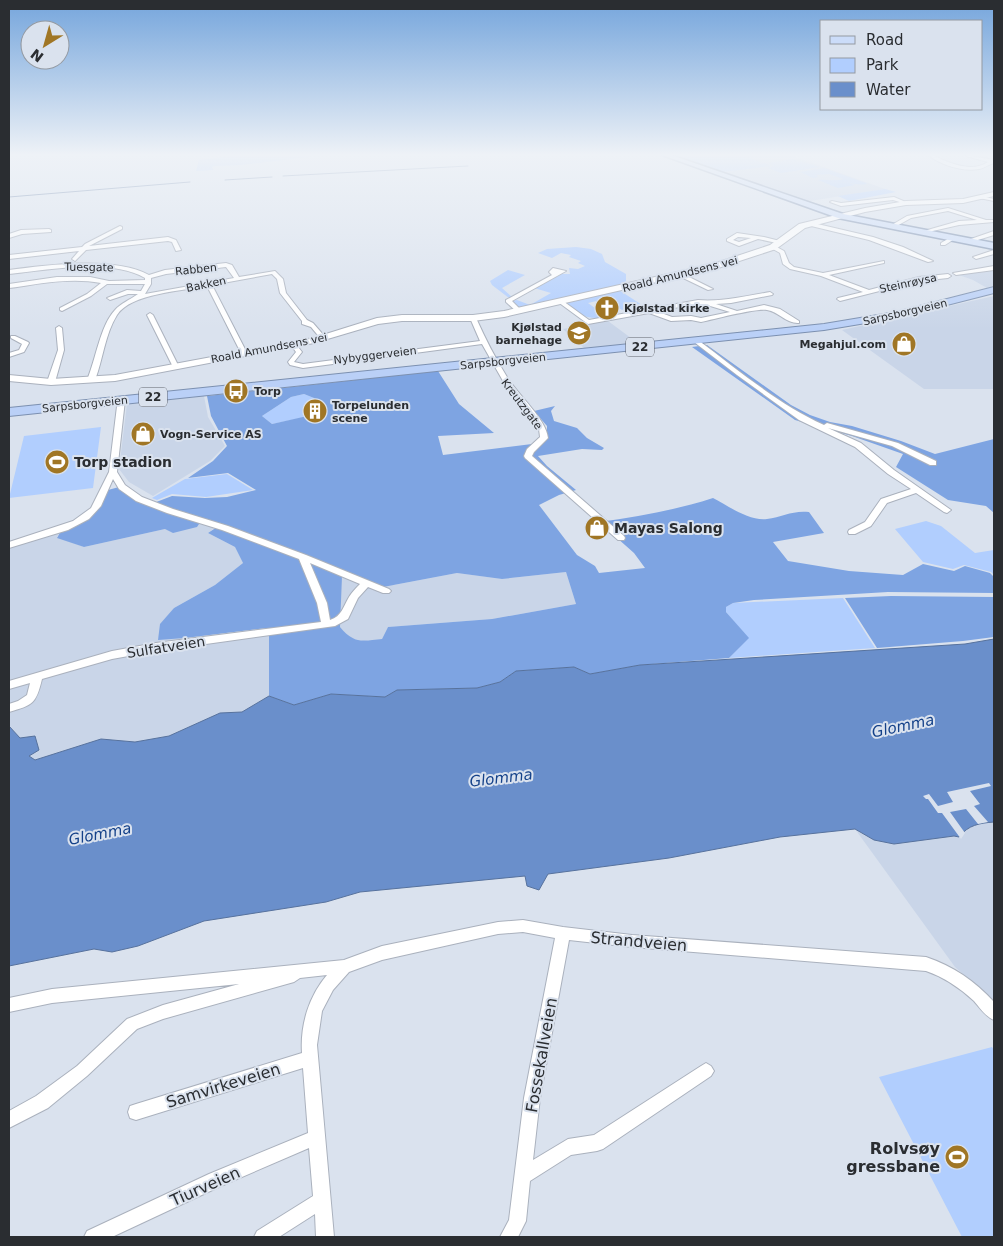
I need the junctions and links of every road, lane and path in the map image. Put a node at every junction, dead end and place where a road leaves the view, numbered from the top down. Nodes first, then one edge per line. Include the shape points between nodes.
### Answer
1 (833, 213) edge
2 (852, 213) edge
3 (928, 213) edge
4 (960, 213) edge
5 (841, 216) junction
6 (994, 221) edge
7 (987, 222) junction
8 (809, 224) junction
9 (893, 226) junction
10 (120, 228) dead end
11 (49, 231) dead end
12 (926, 232) junction
13 (994, 233) edge
14 (10, 235) edge
15 (756, 238) dead end
16 (953, 238) junction
17 (968, 241) junction
18 (777, 244) junction
19 (944, 244) dead end
20 (994, 246) edge
21 (83, 249) junction
22 (178, 250) dead end
23 (994, 252) edge
24 (976, 257) dead end
25 (9, 258) edge
26 (75, 259) dead end
27 (930, 261) dead end
28 (882, 262) dead end
29 (994, 268) edge
30 (9, 272) edge
31 (956, 273) dead end
32 (554, 274) dead end
33 (681, 275) junction
34 (823, 275) junction
35 (948, 276) dead end
36 (237, 278) junction
37 (148, 279) junction
38 (106, 282) junction
39 (209, 284) junction
40 (9, 286) edge
41 (710, 289) dead end
42 (994, 290) edge
43 (869, 292) junction
44 (770, 294) dead end
45 (140, 295) junction
46 (110, 298) dead end
47 (840, 299) dead end
48 (561, 302) junction
49 (708, 303) junction
50 (62, 309) dead end
51 (519, 311) junction
52 (651, 312) junction
53 (735, 312) junction
54 (150, 314) dead end
55 (473, 318) junction
56 (797, 322) dead end
57 (59, 328) dead end
58 (13, 338) dead end
59 (323, 338) junction
60 (696, 341) junction
61 (484, 342) junction
62 (293, 344) junction
63 (244, 353) junction
64 (9, 354) edge
65 (495, 362) junction
66 (176, 366) junction
67 (9, 378) edge
68 (91, 380) junction
69 (50, 382) junction
70 (121, 400) junction
71 (9, 412) edge
72 (802, 418) junction
73 (933, 463) dead end
74 (113, 472) junction
75 (917, 490) junction
76 (947, 510) dead end
77 (852, 532) dead end
78 (621, 538) dead end
79 (9, 545) edge
80 (303, 558) junction
81 (366, 582) junction
82 (386, 591) dead end
83 (326, 623) junction
84 (37, 677) junction
85 (9, 685) edge
86 (9, 708) edge
87 (563, 933) junction
88 (344, 968) junction
89 (304, 970) junction
90 (9, 1005) edge
91 (994, 1013) edge
92 (310, 1058) junction
93 (706, 1071) dead end
94 (136, 1112) dead end
95 (9, 1120) edge
96 (316, 1136) junction
97 (522, 1177) junction
98 (322, 1200) junction
99 (94, 1237) edge
100 (263, 1237) edge
101 (325, 1237) edge
102 (509, 1237) edge

1 - 5 main road
2 - 5 street, Roald Amundsens vei
3 - 9 street via 909,217
4 - 7 street
5 - 8 street, Roald Amundsens vei
5 - 9 main road
6 - 7 street
7 - 12 street via 959,223
8 - 18 street, Roald Amundsens vei
8 - 27 street via 843,230
9 - 12 main road
10 - 21 street
11 - 14 street
12 - 16 main road
13 - 17 street
15 - 18 street
16 - 17 main road
16 - 19 street
17 - 20 main road
18 - 33 street, Roald Amundsens vei
18 - 34 street, Steinrøysa via 786,264
21 - 22 street via 168,239 174,241
21 - 25 street
21 - 26 street
23 - 24 street
28 - 34 street, Steinrøysa
29 - 31 street
30 - 37 street, Tuesgate via 67,266 106,267 138,270
32 - 51 street via 508,301
33 - 41 street
33 - 48 street, Roald Amundsens vei
34 - 43 street, Steinrøysa
35 - 43 street, Steinrøysa via 918,279
36 - 37 street, Rabben via 226,265 165,272
36 - 39 street, Bakken
36 - 59 street, Bakken via 273,272 280,279 283,293
37 - 38 street
37 - 45 street
38 - 40 street via 57,279
38 - 50 street
39 - 45 street, Bakken
39 - 63 street
42 - 60 highway, Sarpsborgveien / 22 via 865,321
43 - 47 street, Steinrøysa
44 - 49 street
45 - 46 street via 127,292
45 - 68 street via 114,314
48 - 51 street, Roald Amundsens vei
48 - 52 street via 588,322
49 - 52 street
49 - 53 street
51 - 55 street, Roald Amundsens vei
52 - 53 street via 671,320 702,320
53 - 56 street via 764,307
54 - 66 street
55 - 59 street, Roald Amundsens vei via 387,319 368,322
55 - 61 street, Kreutzgate
57 - 69 street via 61,350
58 - 64 street via 26,344 22,351
59 - 62 street, Roald Amundsens vei
60 - 65 highway, Sarpsborgveien / 22
60 - 72 street
61 - 62 street, Nybyggerveien via 303,366 291,362 298,352
61 - 65 street, Kreutzgate
62 - 63 street, Roald Amundsens vei
63 - 66 street, Roald Amundsens vei
65 - 70 highway, Sarpsborgveien / 22
65 - 78 street, Kreutzgate via 514,395 542,427 544,438 528,456
66 - 68 street, Roald Amundsens vei via 132,376
67 - 69 street, Roald Amundsens vei
68 - 69 street, Roald Amundsens vei
70 - 71 highway, Sarpsborgveien / 22
70 - 74 street
72 - 73 street via 886,441
72 - 75 street via 858,445
74 - 79 street via 96,507 86,517
74 - 80 street via 122,487 139,499 233,530
75 - 76 street
75 - 77 street via 884,501 868,524
80 - 81 street
80 - 83 street via 322,603
81 - 82 street
81 - 83 street, Sulfatveien via 354,596 344,617 335,623
83 - 84 street, Sulfatveien via 112,655
84 - 85 street, Sulfatveien
84 - 86 street via 32,697
87 - 88 street, Strandveien via 523,926 498,928 382,953
87 - 91 street, Strandveien via 907,961 940,967 964,984
87 - 97 street, Fossekallveien via 532,1098
88 - 89 street
88 - 92 street via 328,983 317,1001 311,1019
89 - 90 street via 61,995
89 - 95 street via 132,1024 82,1071 42,1102
92 - 94 street, Samvirkeveien
92 - 96 street
93 - 97 street via 598,1143 568,1147
96 - 98 street
96 - 99 street, Tiurveien
97 - 102 street, Fossekallveien via 516,1221
98 - 100 street
98 - 101 street

